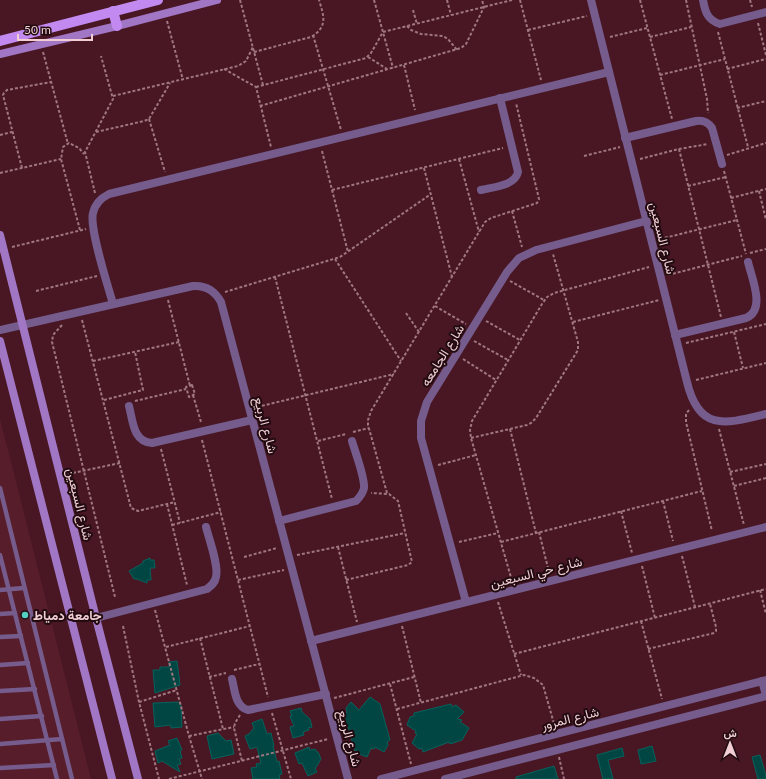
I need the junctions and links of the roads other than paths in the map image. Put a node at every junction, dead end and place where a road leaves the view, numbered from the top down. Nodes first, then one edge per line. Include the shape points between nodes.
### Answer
1 (158, 0) edge
2 (216, 0) edge
3 (591, 0) edge
4 (702, 0) edge
5 (113, 11) junction
6 (766, 12) edge
7 (117, 26) junction
8 (0, 42) edge
9 (0, 54) edge
10 (609, 72) junction
11 (500, 98) junction
12 (626, 141) junction
13 (721, 161) road end
14 (481, 190) dead end
15 (646, 221) junction
16 (0, 235) edge
17 (747, 258) road end
18 (113, 304) junction
19 (22, 325) junction
20 (0, 330) edge
21 (675, 335) junction
22 (0, 341) edge
23 (129, 404) road end
24 (766, 414) edge
25 (252, 420) junction
26 (352, 441) dead end
27 (0, 488) edge
28 (279, 520) junction
29 (206, 527) dead end
30 (766, 527) edge
31 (0, 555) edge
32 (1, 566) edge
33 (24, 588) junction
34 (9, 589) junction
35 (0, 590) edge
36 (466, 602) junction
37 (15, 613) junction
38 (0, 614) edge
39 (96, 618) junction
40 (21, 636) junction
41 (0, 637) edge
42 (312, 641) junction
43 (28, 663) junction
44 (0, 665) edge
45 (232, 679) dead end
46 (764, 681) edge
47 (35, 689) junction
48 (0, 691) edge
49 (766, 696) edge
50 (326, 697) junction
51 (42, 716) junction
52 (0, 719) edge
53 (62, 739) junction
54 (48, 740) junction
55 (0, 744) edge
56 (54, 765) junction
57 (0, 768) edge
58 (57, 779) edge
59 (72, 779) edge
60 (112, 779) edge
61 (138, 779) edge
62 (348, 779) edge
63 (381, 779) edge
64 (445, 779) edge

1 - 5 main road
2 - 7 main road
3 - 10 street, شارع السبعين
4 - 6 street via 708,18 715,22 724,23
5 - 7 main road
5 - 8 main road
7 - 9 main road
10 - 11 street
10 - 12 street, شارع السبعين
11 - 14 street via 518,168 517,175 508,183
11 - 18 street via 108,194 93,212 93,227
12 - 13 street via 699,120 712,128
12 - 15 street, شارع السبعين
15 - 21 street, شارع السبعين
15 - 36 street, شارع الجامعه via 524,255 510,267 427,402 421,421 421,438
16 - 19 main road, شارع السبعين
17 - 21 street via 758,301 757,308 750,316
18 - 19 street
18 - 25 street, شارع الربيع via 198,286 208,288 216,294 221,302
19 - 20 street
19 - 39 main road, شارع السبعين
21 - 24 street, شارع السبعين via 690,396 694,405 707,417 728,423
22 - 60 main road
23 - 25 street via 136,433 148,443
25 - 28 street, شارع الربيع
26 - 28 street via 364,483 363,493 356,501
27 - 33 lane
28 - 42 street, شارع الربيع
29 - 39 street via 217,576 207,589
30 - 36 street, شارع حي السبعين
31 - 32 lane
32 - 34 lane
33 - 34 lane
33 - 53 lane
34 - 35 lane
34 - 37 lane
36 - 42 street, شارع حي السبعين
37 - 38 lane
37 - 40 lane
39 - 61 main road, شارع السبعين
40 - 41 lane
40 - 43 lane
42 - 50 street, شارع الربيع
43 - 44 lane
43 - 47 lane
45 - 50 street via 237,701 245,709 253,710
46 - 49 street
46 - 63 street, شارع المرور
47 - 48 lane
47 - 51 lane
49 - 64 street
50 - 62 street, شارع الربيع
51 - 52 lane
51 - 54 lane
53 - 54 lane
53 - 59 lane
54 - 55 lane
54 - 56 lane
56 - 57 lane
56 - 58 lane

